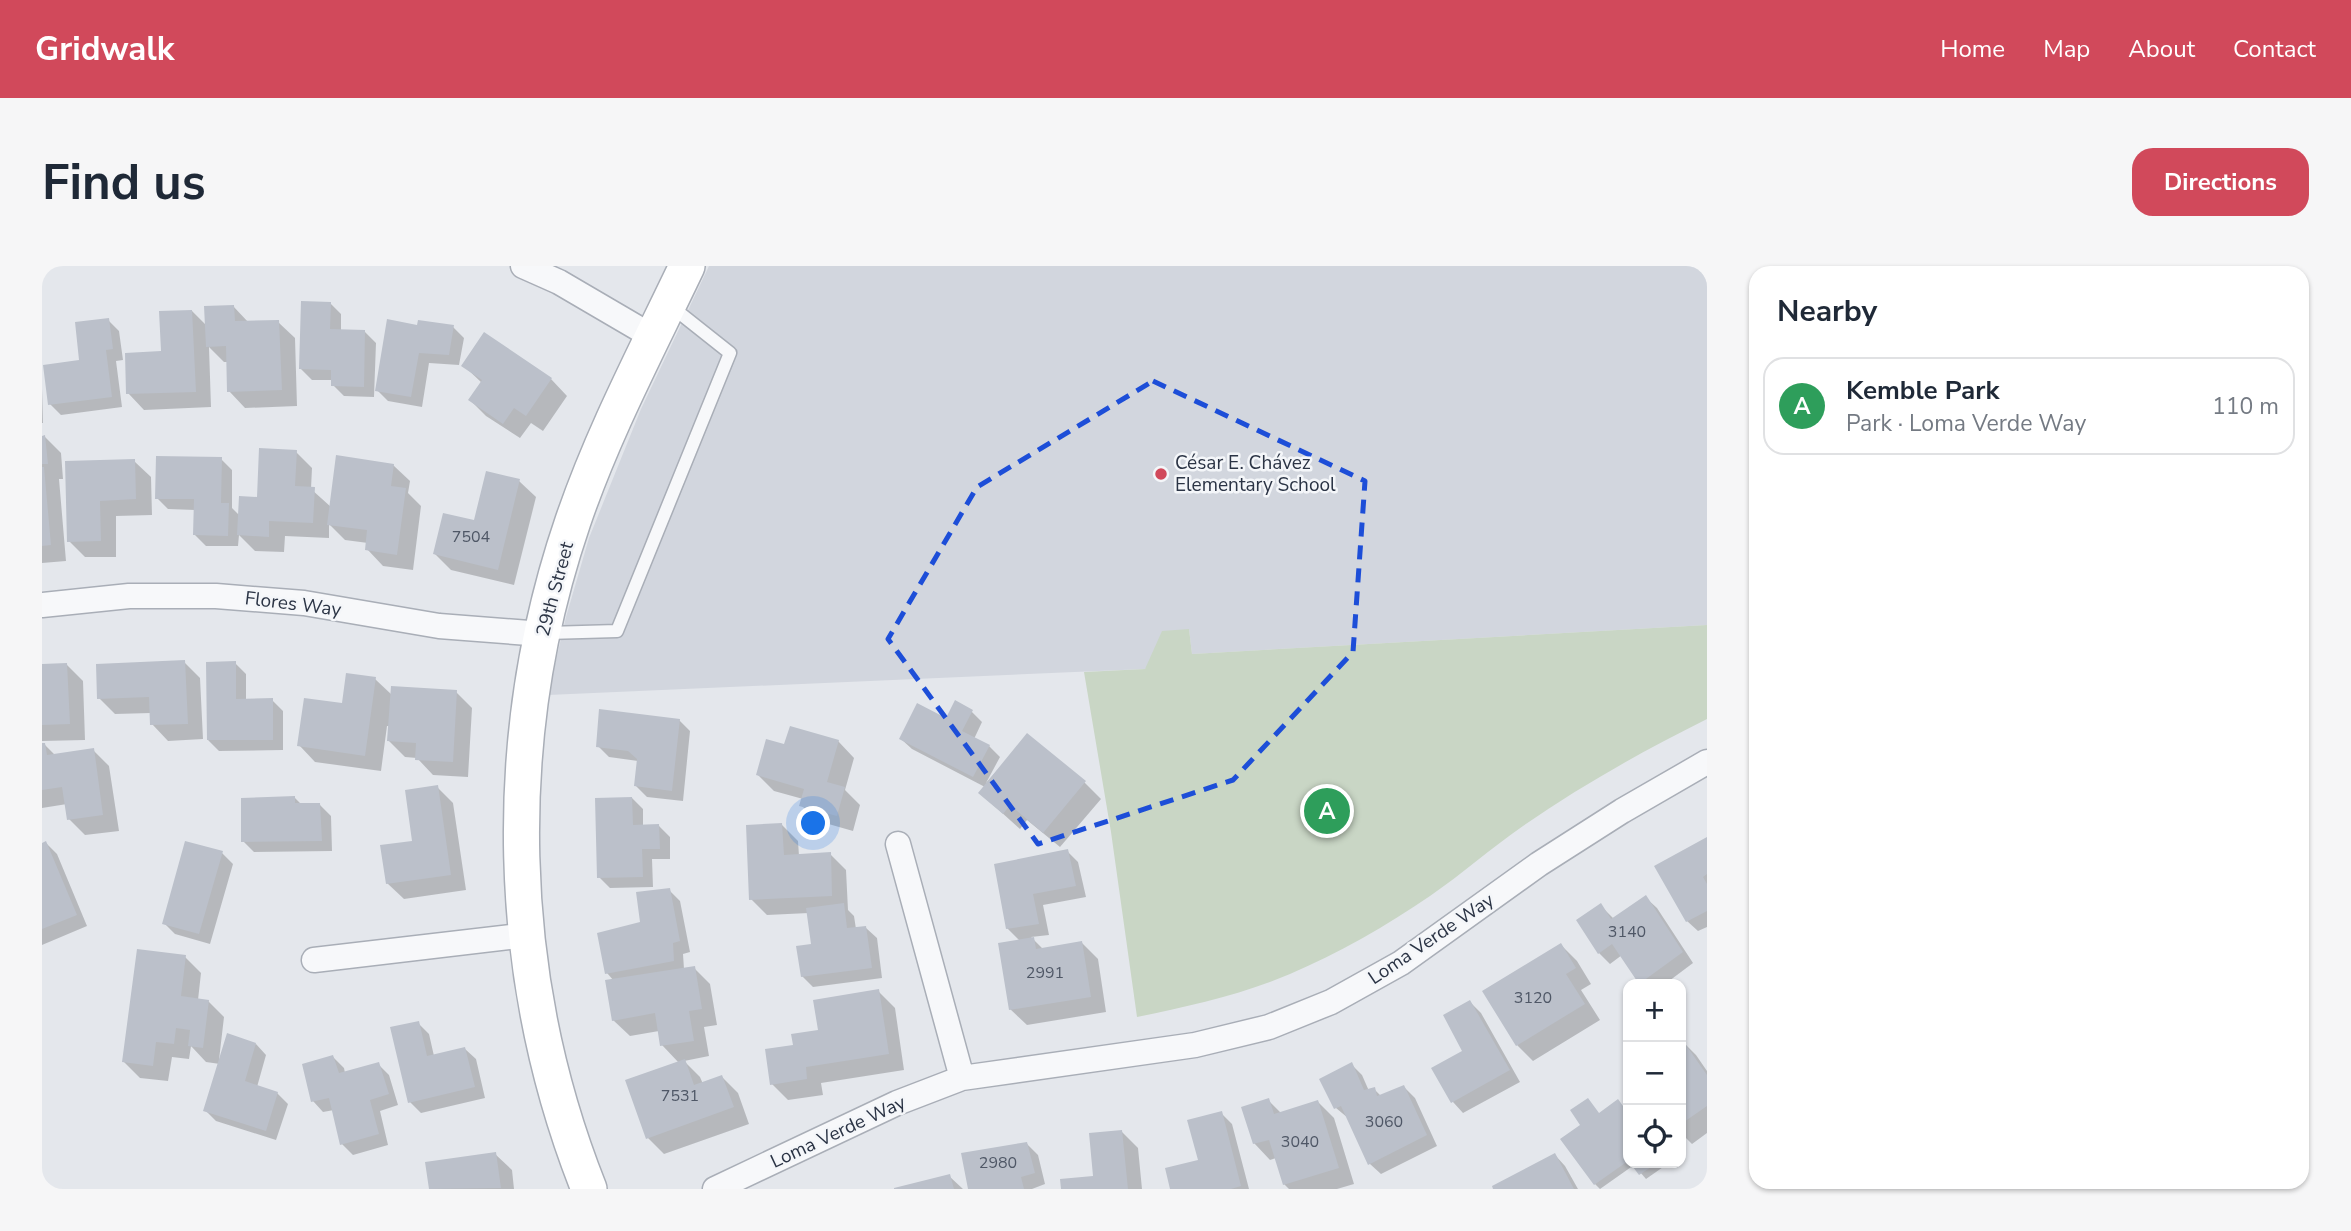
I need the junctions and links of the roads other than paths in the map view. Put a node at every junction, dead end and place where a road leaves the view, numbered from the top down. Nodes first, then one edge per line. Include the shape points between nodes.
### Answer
1 (523, 266) edge
2 (687, 266) edge
3 (669, 304) junction
4 (653, 337) junction
5 (42, 605) edge
6 (542, 634) junction
7 (1707, 762) edge
8 (898, 844) dead end
9 (527, 935) junction
10 (314, 960) dead end
11 (962, 1078) junction
12 (589, 1189) edge
13 (715, 1189) edge

1 - 4 street
2 - 3 street, 29th Street
3 - 4 street, 29th Street
3 - 6 lane via 730,353 617,631
4 - 6 street, 29th Street via 597,458 553,587
5 - 6 street, Flores Way via 129,596 216,596 304,603 439,626
6 - 9 street, 29th Street via 522,787
7 - 11 street, Loma Verde Way via 1539,864 1401,963 1331,1002 1269,1027 1195,1045
8 - 11 street
9 - 10 street
9 - 12 street, 29th Street via 550,1072
11 - 13 street, Loma Verde Way via 897,1103

